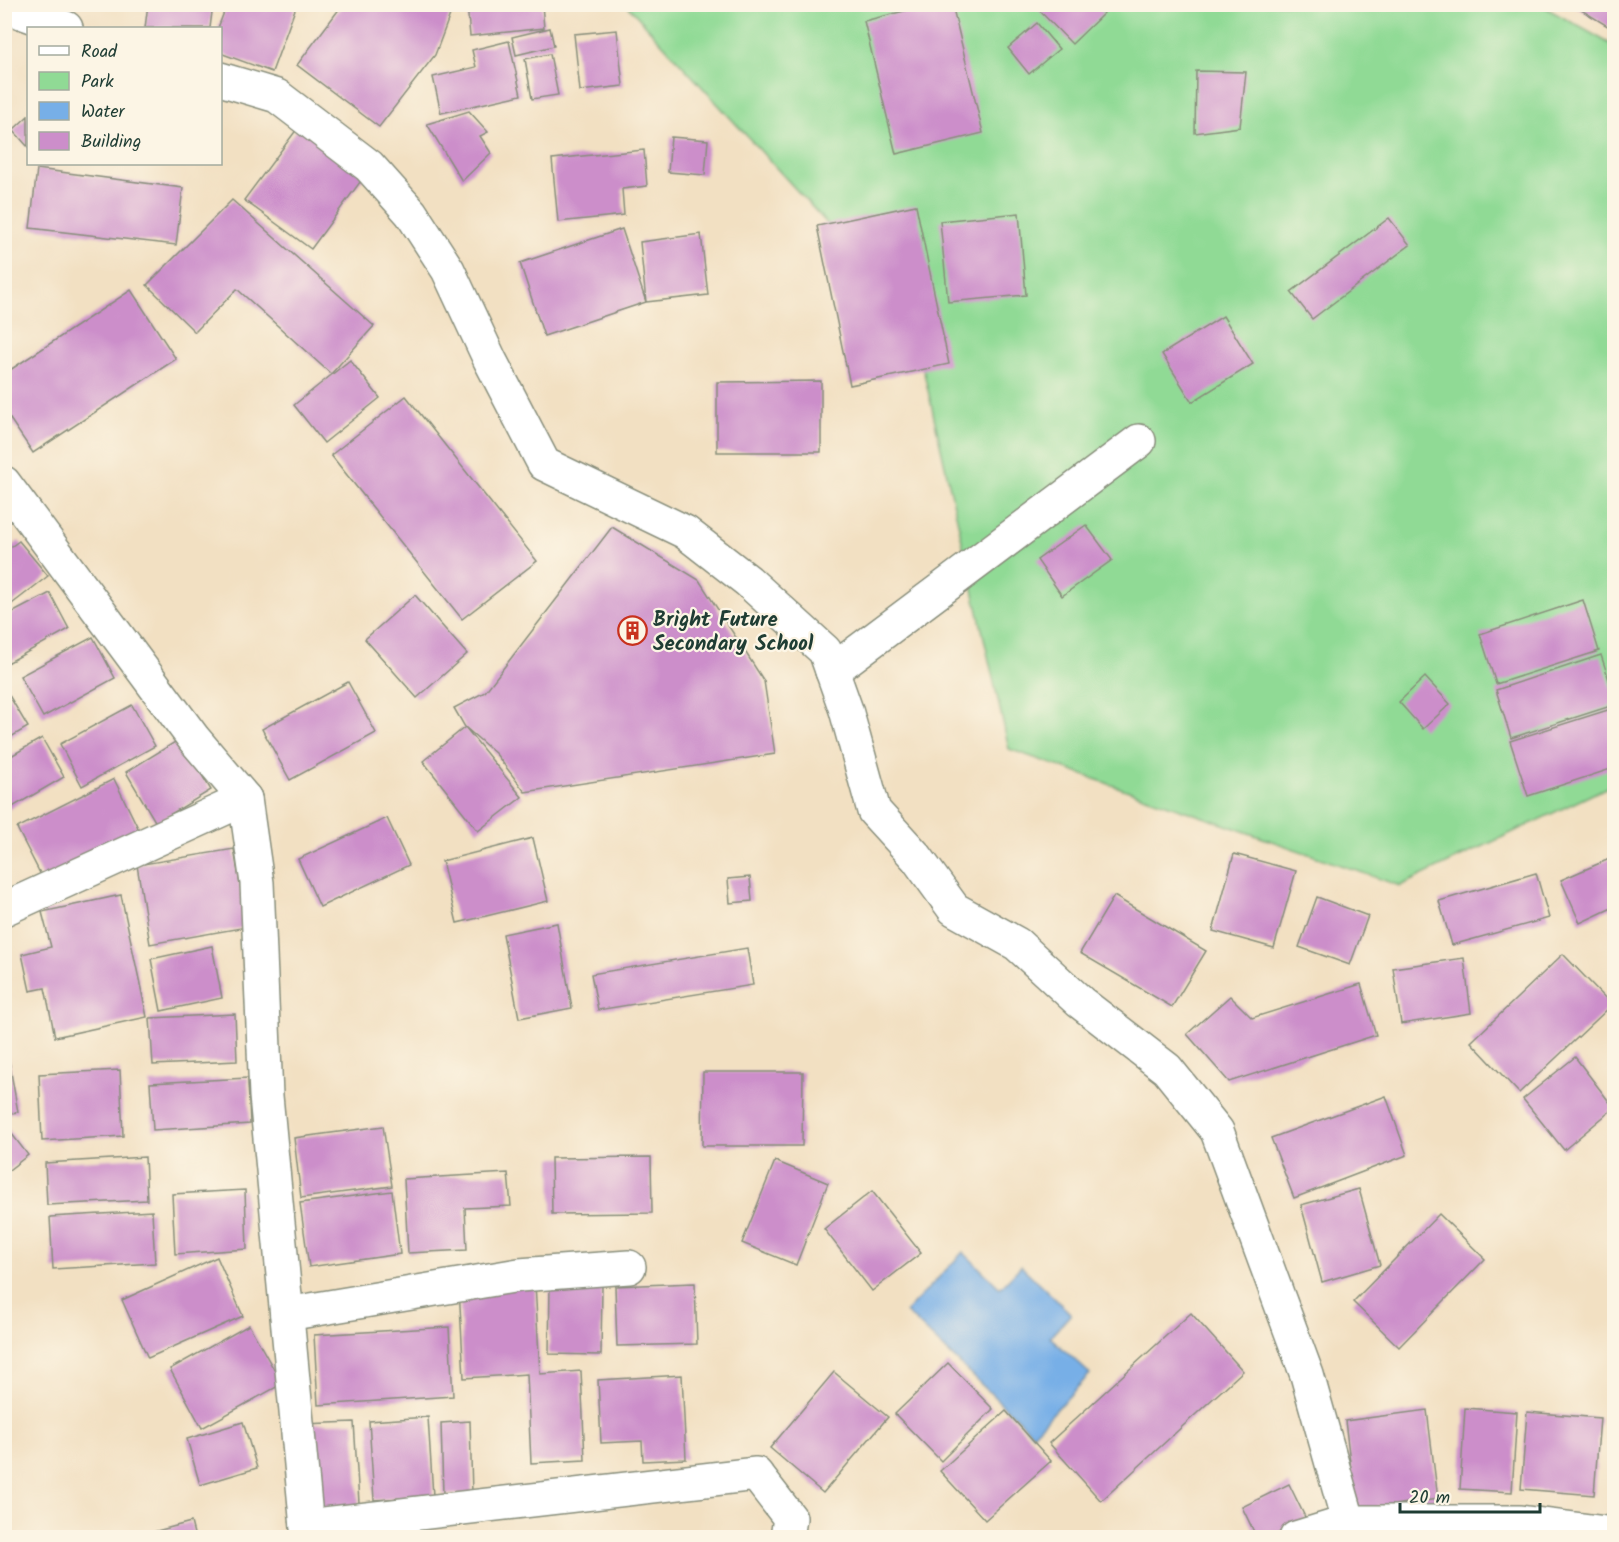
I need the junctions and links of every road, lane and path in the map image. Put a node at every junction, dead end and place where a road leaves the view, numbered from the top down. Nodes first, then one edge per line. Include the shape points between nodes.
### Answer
1 (4, 6) edge
2 (63, 27) edge
3 (222, 80) edge
4 (1139, 441) dead end
5 (4, 483) edge
6 (832, 671) junction
7 (245, 799) junction
8 (4, 909) edge
9 (629, 1267) dead end
10 (287, 1314) junction
11 (1350, 1530) edge
12 (308, 1532) edge
13 (1614, 1534) edge
14 (787, 1538) edge
15 (1296, 1538) edge

1 - 2 street
3 - 6 street via 277,96 369,165 411,213 447,270 544,464 686,532 748,580 825,651
4 - 6 street
5 - 7 street via 194,739
6 - 11 street via 874,811 917,858 954,909 1017,944 1080,1002 1167,1069 1216,1131 1307,1375
7 - 8 street
7 - 10 street via 257,883 266,1096
9 - 10 street via 519,1275
10 - 12 street
11 - 13 street via 1520,1522
11 - 15 street
12 - 14 street via 756,1474 790,1518

